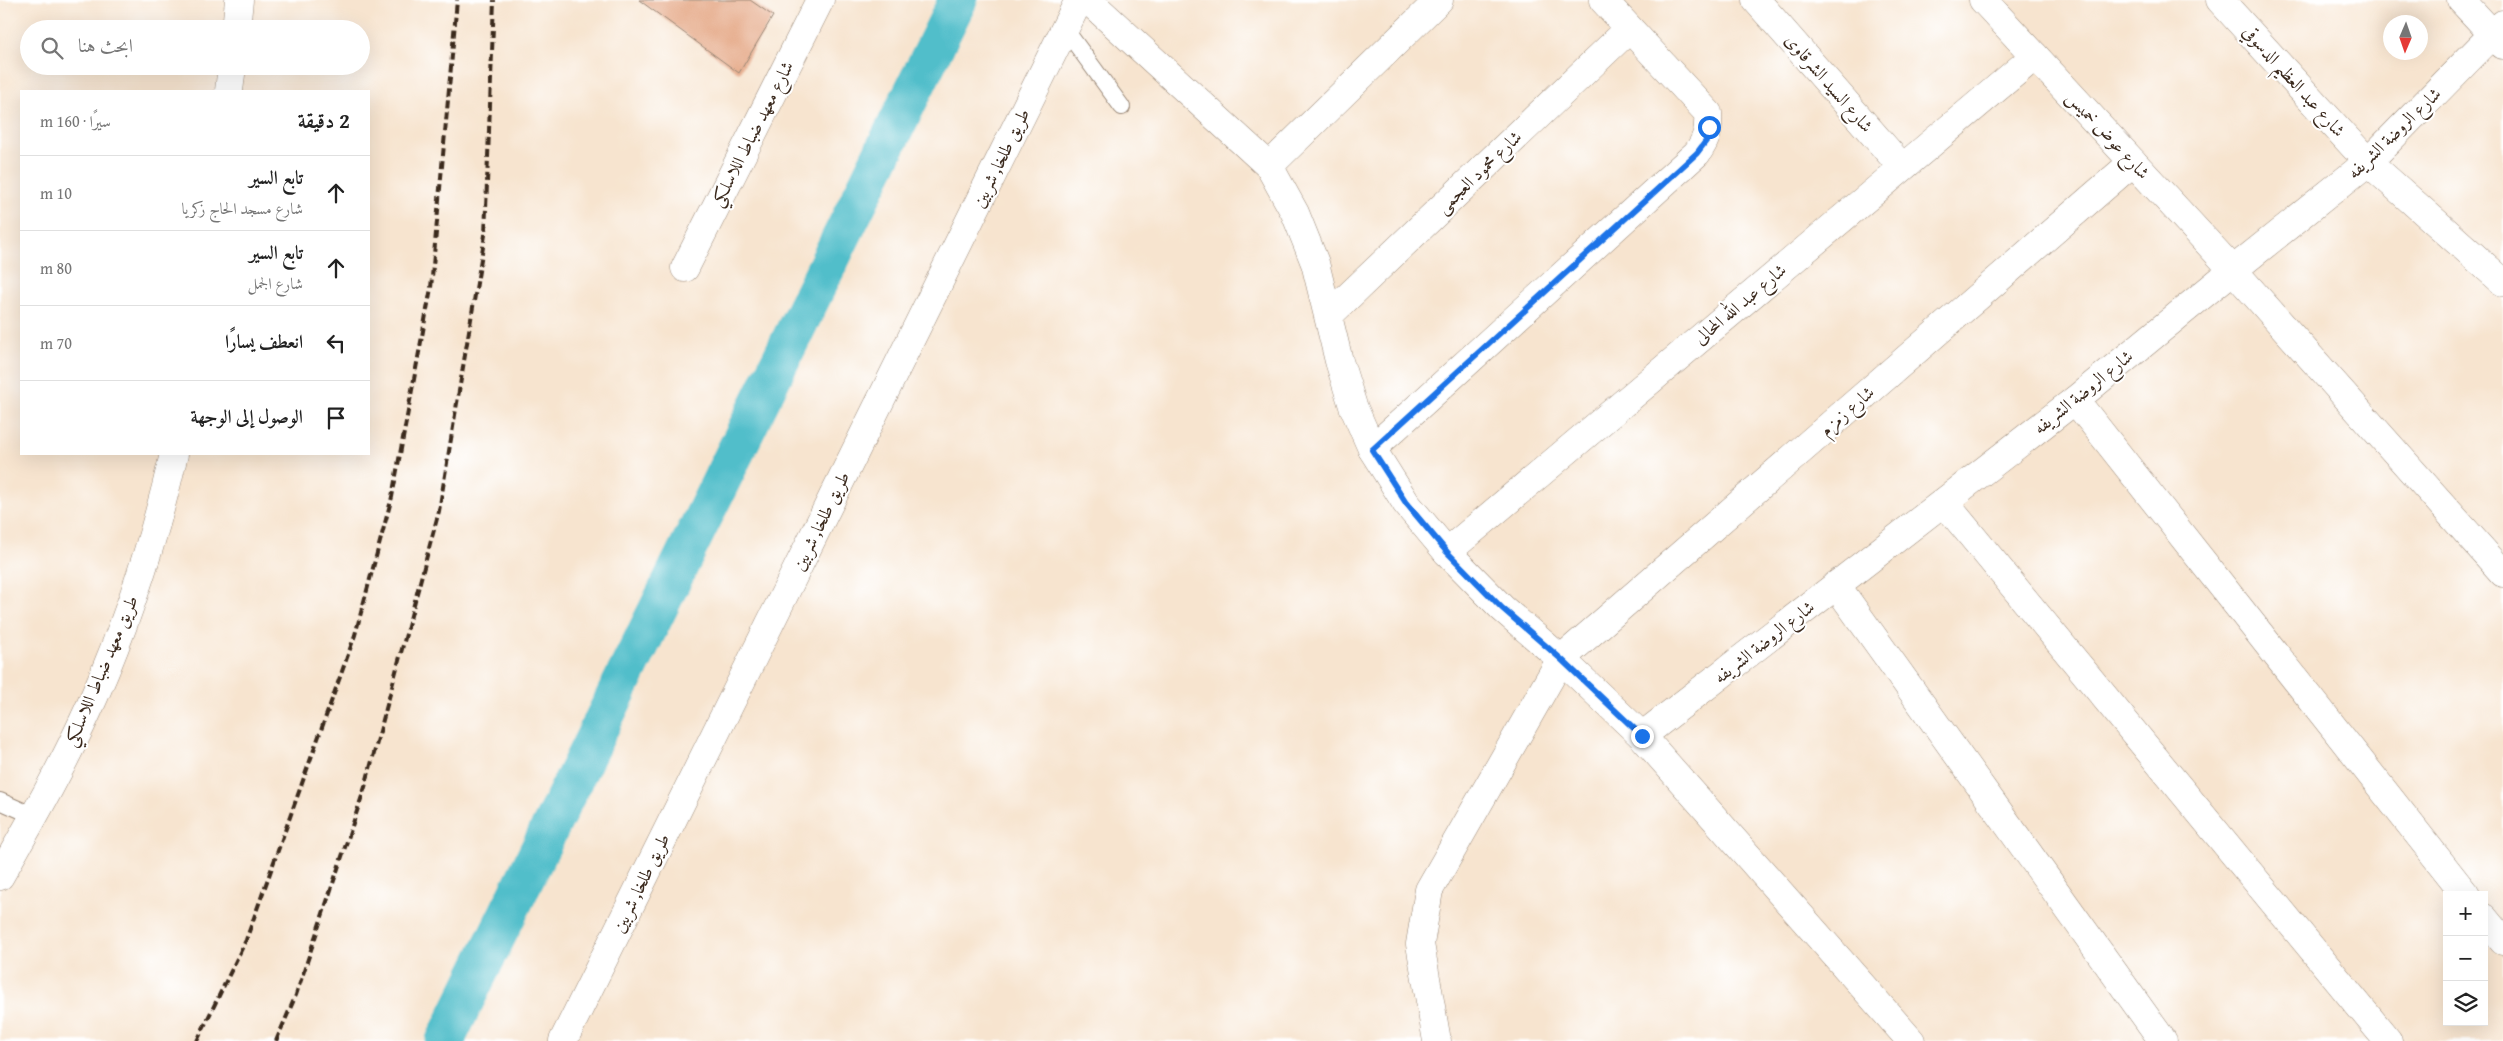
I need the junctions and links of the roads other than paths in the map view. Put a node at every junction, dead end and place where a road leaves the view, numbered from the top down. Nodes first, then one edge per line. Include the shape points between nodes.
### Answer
1 (239, 0) edge
2 (820, 0) edge
3 (1079, 0) edge
4 (1088, 0) edge
5 (1439, 0) edge
6 (1602, 0) edge
7 (1756, 0) edge
8 (1983, 0) edge
9 (2220, 0) edge
10 (2461, 0) edge
11 (237, 20) edge
12 (1065, 29) junction
13 (1629, 29) junction
14 (2499, 35) edge
15 (2034, 56) junction
16 (231, 75) edge
17 (229, 90) edge
18 (1122, 107) dead end
19 (2133, 162) junction
20 (2368, 162) junction
21 (1269, 166) junction
22 (1902, 167) junction
23 (685, 268) dead end
24 (2233, 270) junction
25 (2503, 282) edge
26 (1328, 315) junction
27 (2075, 400) junction
28 (1372, 450) junction
29 (174, 455) edge
30 (1944, 502) junction
31 (1447, 552) junction
32 (2503, 574) edge
33 (1836, 585) junction
34 (1561, 659) junction
35 (1642, 736) junction
36 (0, 801) edge
37 (34, 816) junction
38 (0, 876) edge
39 (2463, 891) edge
40 (2488, 923) edge
41 (2503, 942) edge
42 (563, 1041) edge
43 (1437, 1041) edge
44 (1911, 1041) edge
45 (2163, 1041) edge
46 (2388, 1041) edge

1 - 11 street
2 - 23 street, شارع معهد ضباط اللاسلكي
3 - 12 street, طريق طلخا, شربين
4 - 21 street
5 - 21 street
6 - 13 street
7 - 22 street, شارع السيد الشرقاوى
8 - 15 street, شارع عوض خميس
9 - 20 street, شارع عبد العظيم الدسوقي
10 - 14 street
12 - 18 lane
12 - 42 street, طريق طلخا, شربين
13 - 26 street, شارع محمود العجمى
13 - 28 street via 1708,113 1706,141 1697,153
14 - 20 street, شارع الروضة الشريفه
15 - 19 street, شارع عوض خميس
15 - 22 street, شارع عبد الله المحالى
16 - 17 street
19 - 24 street, شارع عوض خميس
19 - 34 street, شارع زمزم
20 - 24 street, شارع الروضة الشريفه
20 - 25 street, شارع عبد العظيم الدسوقي
21 - 26 street via 1298,221 1315,263
22 - 31 street, شارع عبد الله المحالى
24 - 27 street, شارع الروضة الشريفه
24 - 32 street, شارع عوض خميس
26 - 28 street via 1350,397
27 - 30 street, شارع الروضة الشريفه
27 - 39 street
28 - 31 street via 1406,503
29 - 37 street, طريق معهد ضباط اللاسلكي via 138,586 95,696
30 - 33 street, شارع الروضة الشريفه
30 - 46 street
31 - 34 street via 1502,608
33 - 35 street, شارع الروضة الشريفه
33 - 45 street
34 - 35 street
34 - 43 street, شارع زمزم via 1430,890 1420,944
35 - 44 street
36 - 37 lane
37 - 38 street, طريق معهد ضباط اللاسلكي
40 - 41 street

